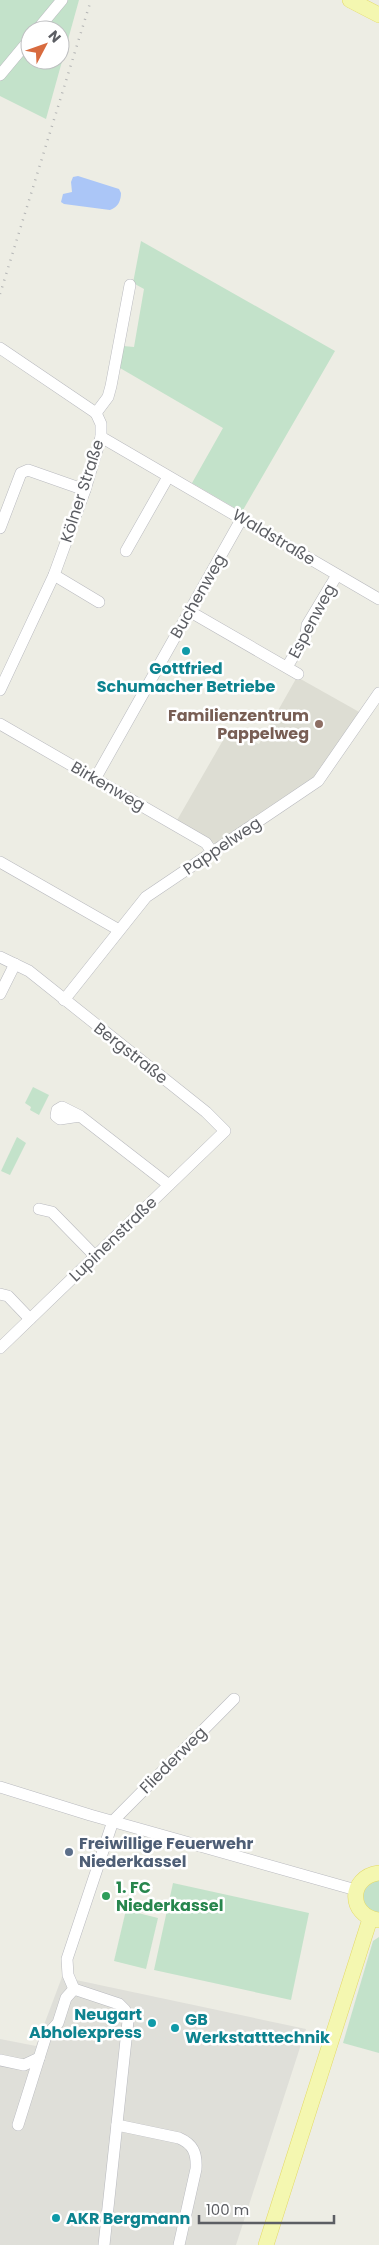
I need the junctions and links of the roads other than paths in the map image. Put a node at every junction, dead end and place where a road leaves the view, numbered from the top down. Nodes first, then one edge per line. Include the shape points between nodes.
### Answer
1 (62, 0) edge
2 (350, 0) edge
3 (379, 15) edge
4 (45, 20) edge
5 (20, 50) edge
6 (0, 75) edge
7 (130, 285) dead end
8 (1, 349) edge
9 (96, 413) junction
10 (101, 438) junction
11 (168, 476) junction
12 (85, 490) junction
13 (242, 518) junction
14 (0, 528) edge
15 (126, 551) dead end
16 (54, 575) junction
17 (337, 575) junction
18 (379, 599) edge
19 (99, 602) dead end
20 (189, 611) junction
21 (287, 668) junction
22 (298, 674) dead end
23 (0, 690) edge
24 (379, 693) edge
25 (0, 724) edge
26 (94, 779) junction
27 (212, 852) junction
28 (0, 862) edge
29 (119, 930) junction
30 (0, 957) edge
31 (15, 964) junction
32 (0, 994) edge
33 (64, 1000) junction
34 (80, 1116) dead end
35 (196, 1158) joint
36 (169, 1185) junction
37 (39, 1209) dead end
38 (95, 1256) junction
39 (0, 1294) edge
40 (30, 1319) junction
41 (0, 1348) edge
42 (234, 1699) dead end
43 (0, 1787) edge
44 (113, 1821) junction
45 (379, 1873) edge
46 (356, 1890) junction
47 (374, 1919) edge
48 (74, 1989) junction
49 (39, 2058) junction
50 (0, 2060) edge
51 (117, 2124) junction
52 (18, 2125) dead end
53 (104, 2245) edge
54 (179, 2245) edge
55 (266, 2245) edge

1 - 4 street
2 - 3 main road
5 - 6 street
7 - 9 street via 111,386 108,397
8 - 9 street
9 - 10 street, Kölner Straße via 101,424
10 - 11 street, Waldstraße
10 - 12 street, Kölner Straße
11 - 13 street, Waldstraße
11 - 15 street
12 - 14 street via 28,470 21,473
12 - 16 street, Kölner Straße
13 - 17 street, Waldstraße
13 - 20 street, Buchenweg
16 - 19 street
16 - 23 street, Kölner Straße
17 - 18 street, Waldstraße
17 - 21 street, Espenweg via 307,625 306,635
20 - 21 street
20 - 26 street, Buchenweg
21 - 22 street
24 - 27 street, Pappelweg via 318,781
25 - 26 street, Birkenweg
26 - 27 street, Birkenweg via 206,843
27 - 29 street, Pappelweg via 146,897
28 - 29 street
29 - 33 street, Pappelweg
30 - 31 street, Bergstraße
31 - 32 street
31 - 33 street, Bergstraße via 29,971
33 - 35 street, Bergstraße via 206,1112 225,1131
34 - 36 street
35 - 36 street, Lupinenstraße
36 - 38 street, Lupinenstraße
37 - 38 street via 52,1212
38 - 40 street, Lupinenstraße
39 - 40 street via 8,1296
40 - 41 street, Lupinenstraße
42 - 44 street, Fliederweg
43 - 44 street
44 - 46 street
44 - 48 street via 67,1960 68,1975
45 - 46 main road via 365,1878
46 - 47 main road via 356,1904 364,1915
47 - 55 main road
48 - 49 street via 66,1998 58,2023 46,2036
48 - 51 street via 112,2000 125,2010 128,2021
49 - 50 street via 24,2065
49 - 52 street
51 - 53 street
51 - 54 street via 179,2138 193,2148 196,2169

